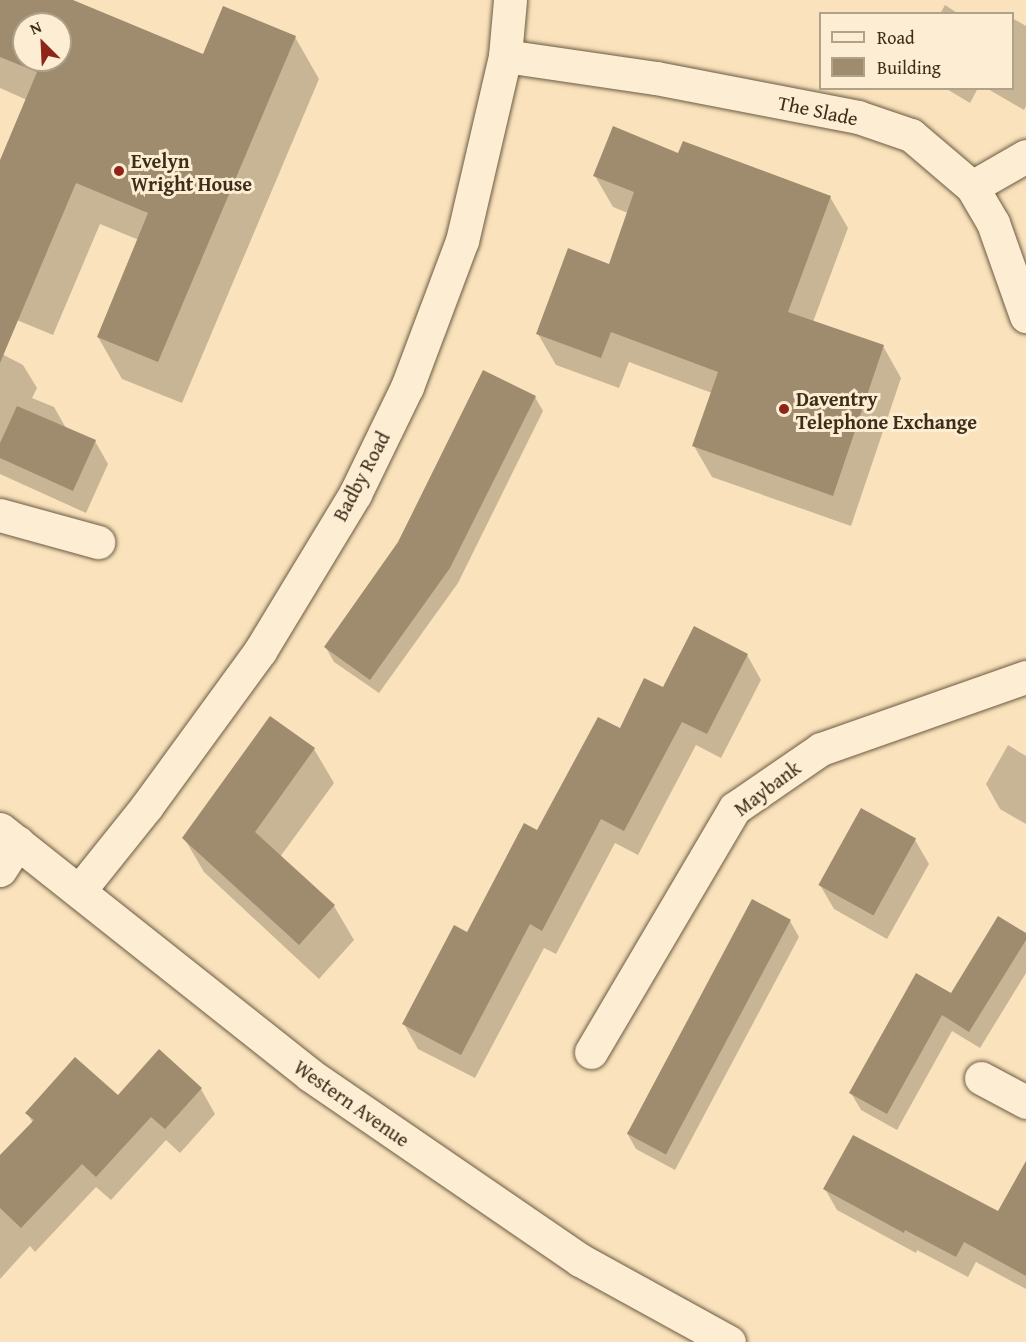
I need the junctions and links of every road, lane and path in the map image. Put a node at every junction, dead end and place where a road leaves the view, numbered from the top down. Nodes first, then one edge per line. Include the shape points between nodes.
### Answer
1 (510, 0) edge
2 (505, 56) junction
3 (1026, 156) edge
4 (972, 187) junction
5 (1026, 316) edge
6 (0, 515) edge
7 (98, 542) dead end
8 (1026, 677) edge
9 (9, 836) edge
10 (0, 870) edge
11 (79, 891) junction
12 (591, 1052) dead end
13 (981, 1078) dead end
14 (1026, 1102) edge
15 (729, 1342) edge

1 - 2 street, Badby Road
2 - 4 street, The Slade via 656,78 858,117 911,135
2 - 11 street, Badby Road via 462,241 407,387 355,494 260,651 147,806
3 - 4 street
4 - 5 street, The Slade via 993,223
6 - 7 street
8 - 12 street, Maybank via 821,749 735,808
9 - 10 street
9 - 11 street, Western Avenue
11 - 15 street, Western Avenue via 310,1075 580,1260
13 - 14 street

